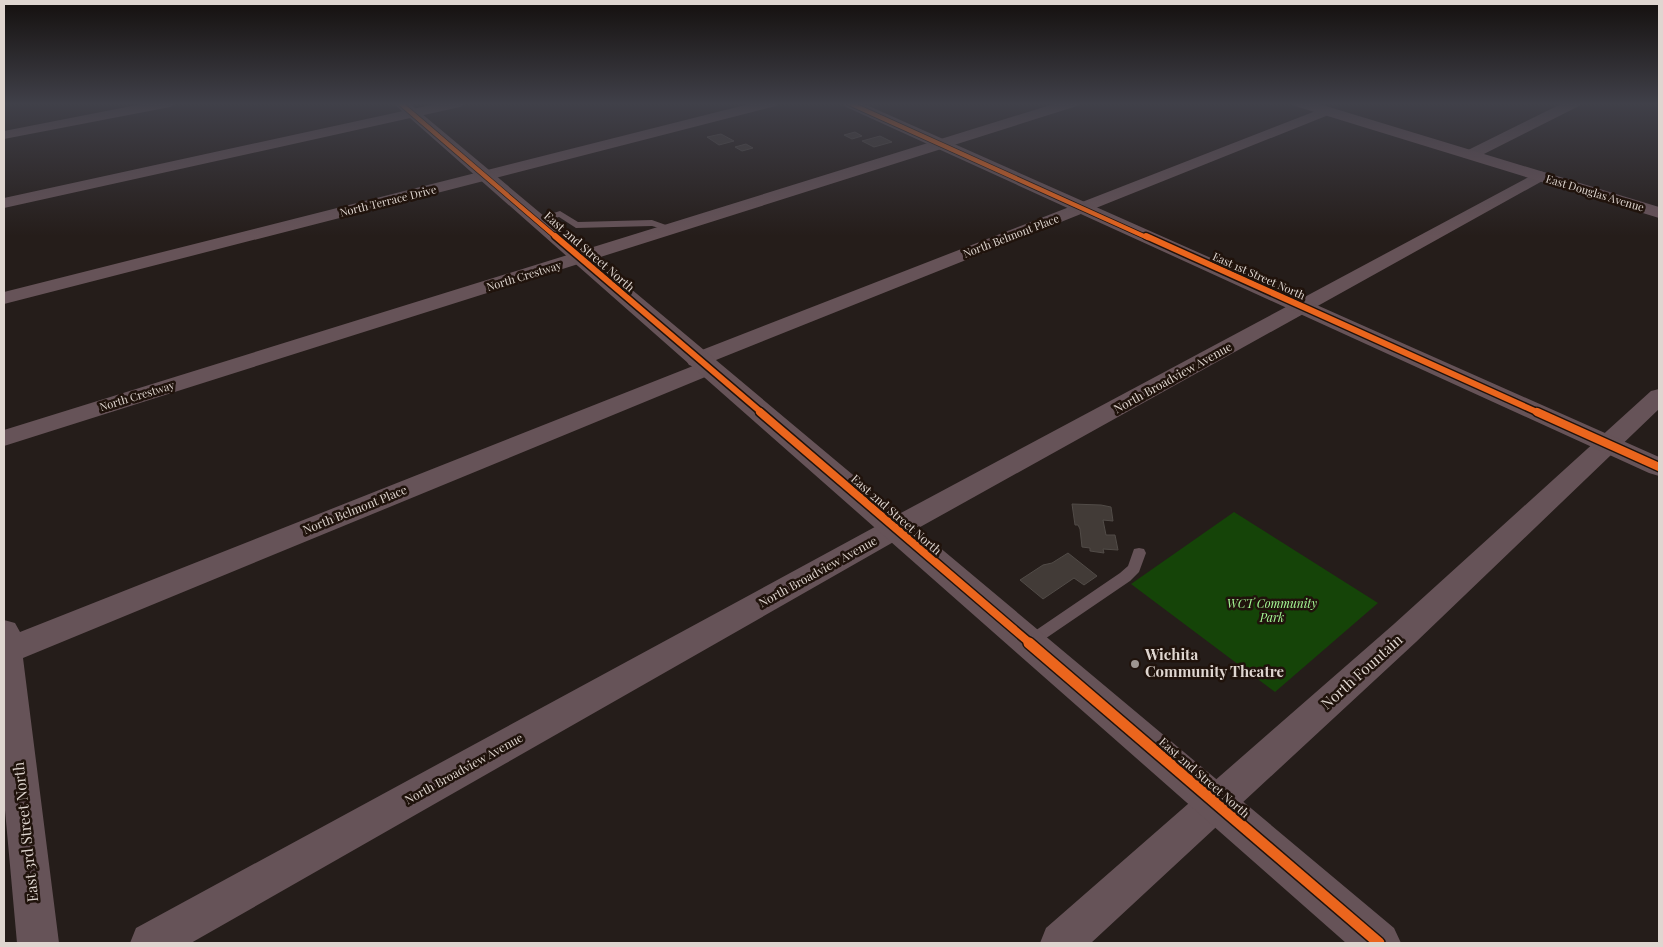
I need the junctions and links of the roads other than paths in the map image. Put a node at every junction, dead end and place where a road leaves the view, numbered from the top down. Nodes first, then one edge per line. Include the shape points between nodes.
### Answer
1 (240, 147) edge
2 (451, 147) edge
3 (597, 147) edge
4 (930, 147) edge
5 (947, 147) edge
6 (1235, 147) edge
7 (1444, 147) edge
8 (1486, 147) edge
9 (1470, 155) junction
10 (484, 176) junction
11 (1540, 176) junction
12 (4, 203) edge
13 (1081, 208) junction
14 (1659, 212) edge
15 (535, 220) junction
16 (673, 229) junction
17 (579, 258) junction
18 (4, 298) edge
19 (1302, 308) junction
20 (702, 364) junction
21 (1659, 396) edge
22 (4, 438) edge
23 (1609, 444) junction
24 (1659, 467) edge
25 (894, 529) junction
26 (1139, 553) dead end
27 (1028, 643) junction
28 (4, 645) edge
29 (1217, 804) junction
30 (38, 943) edge
31 (151, 943) edge
32 (1061, 943) edge
33 (1379, 943) edge

1 - 12 street
2 - 10 street, East 2nd Street North
3 - 10 street, North Terrace Drive
4 - 16 street, North Crestway
5 - 13 street, East 1st Street North
6 - 13 street, North Belmont Place
7 - 9 main road, East Douglas Avenue
8 - 9 street
9 - 11 main road, East Douglas Avenue
10 - 15 street, East 2nd Street North
10 - 18 street, North Terrace Drive
11 - 14 main road, East Douglas Avenue
11 - 19 street, North Broadview Avenue
13 - 19 street, East 1st Street North
13 - 20 street, North Belmont Place
15 - 16 lane via 560,214 576,225 652,223
15 - 17 street, East 2nd Street North
16 - 17 street, North Crestway
17 - 20 street, East 2nd Street North
17 - 22 street, North Crestway
19 - 23 street, East 1st Street North
19 - 25 street, North Broadview Avenue
20 - 25 street, East 2nd Street North
20 - 28 street, North Belmont Place
21 - 23 street, North Fountain
23 - 24 street, East 1st Street North
23 - 29 street, North Fountain
25 - 27 street, East 2nd Street North
25 - 31 street, North Broadview Avenue
26 - 27 lane via 1134,568 1125,577
27 - 29 street, East 2nd Street North
28 - 30 street, East 3rd Street North
29 - 32 street, North Fountain
29 - 33 street, East 2nd Street North

